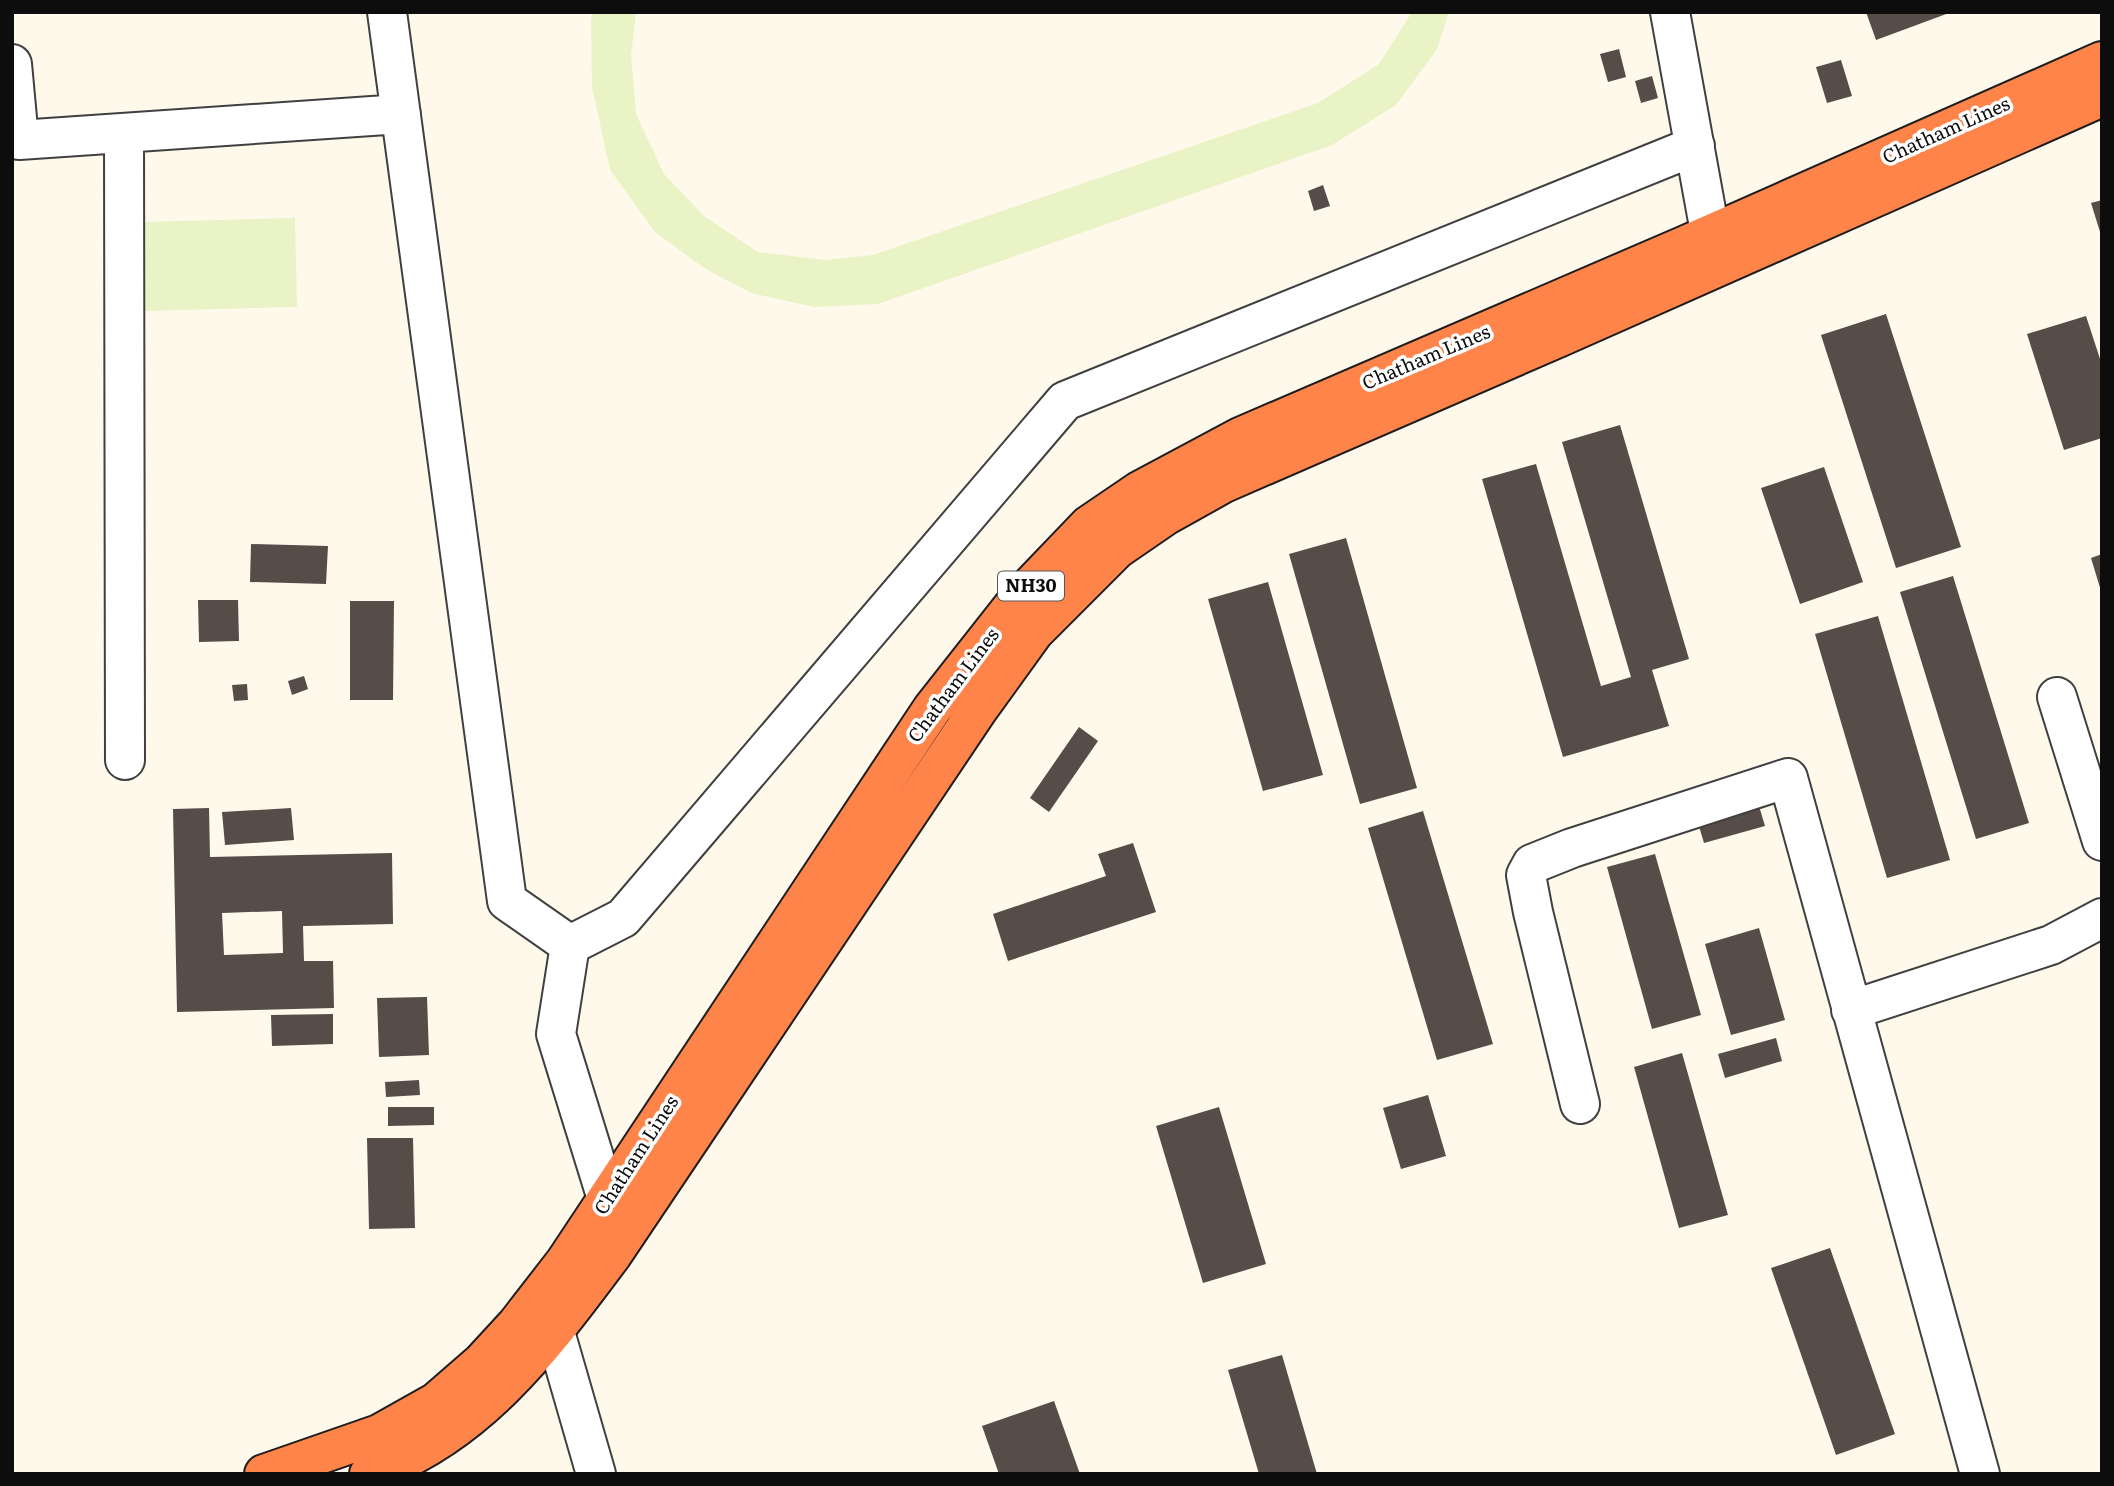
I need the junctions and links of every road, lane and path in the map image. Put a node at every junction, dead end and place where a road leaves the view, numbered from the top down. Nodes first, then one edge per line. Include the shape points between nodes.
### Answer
1 (387, 12) edge
2 (1670, 12) edge
3 (2102, 61) edge
4 (12, 64) edge
5 (2102, 97) edge
6 (401, 114) junction
7 (124, 133) junction
8 (1695, 146) junction
9 (1713, 251) junction
10 (2057, 697) dead end
11 (125, 760) dead end
12 (2102, 841) edge
13 (2102, 918) edge
14 (570, 945) junction
15 (1852, 1010) junction
16 (1580, 1104) dead end
17 (607, 1199) junction
18 (555, 1332) junction
19 (264, 1474) edge
20 (369, 1474) edge
21 (596, 1474) edge
22 (1980, 1474) edge

1 - 6 street
2 - 8 street
3 - 9 highway, Chatham Lines / NH30
4 - 7 street via 19,140
5 - 9 highway, Chatham Lines / NH30
6 - 7 street
6 - 14 street via 507,901
7 - 11 street
8 - 9 street
8 - 14 street via 1065,401 622,918
9 - 17 highway, Chatham Lines / NH30 via 1240,437 1139,491 1090,525 1021,596 932,709
9 - 18 highway, Chatham Lines / NH30 via 1224,483 1117,549 1034,632 977,710 620,1244
10 - 12 street
13 - 15 street via 2051,945
14 - 17 street via 556,1034
15 - 16 street via 1788,778 1572,848 1532,864 1526,875
15 - 22 street
17 - 19 highway, Chatham Lines / NH30 via 517,1324 436,1402 379,1434
18 - 20 highway, Chatham Lines / NH30 via 484,1408 431,1446
18 - 21 street

